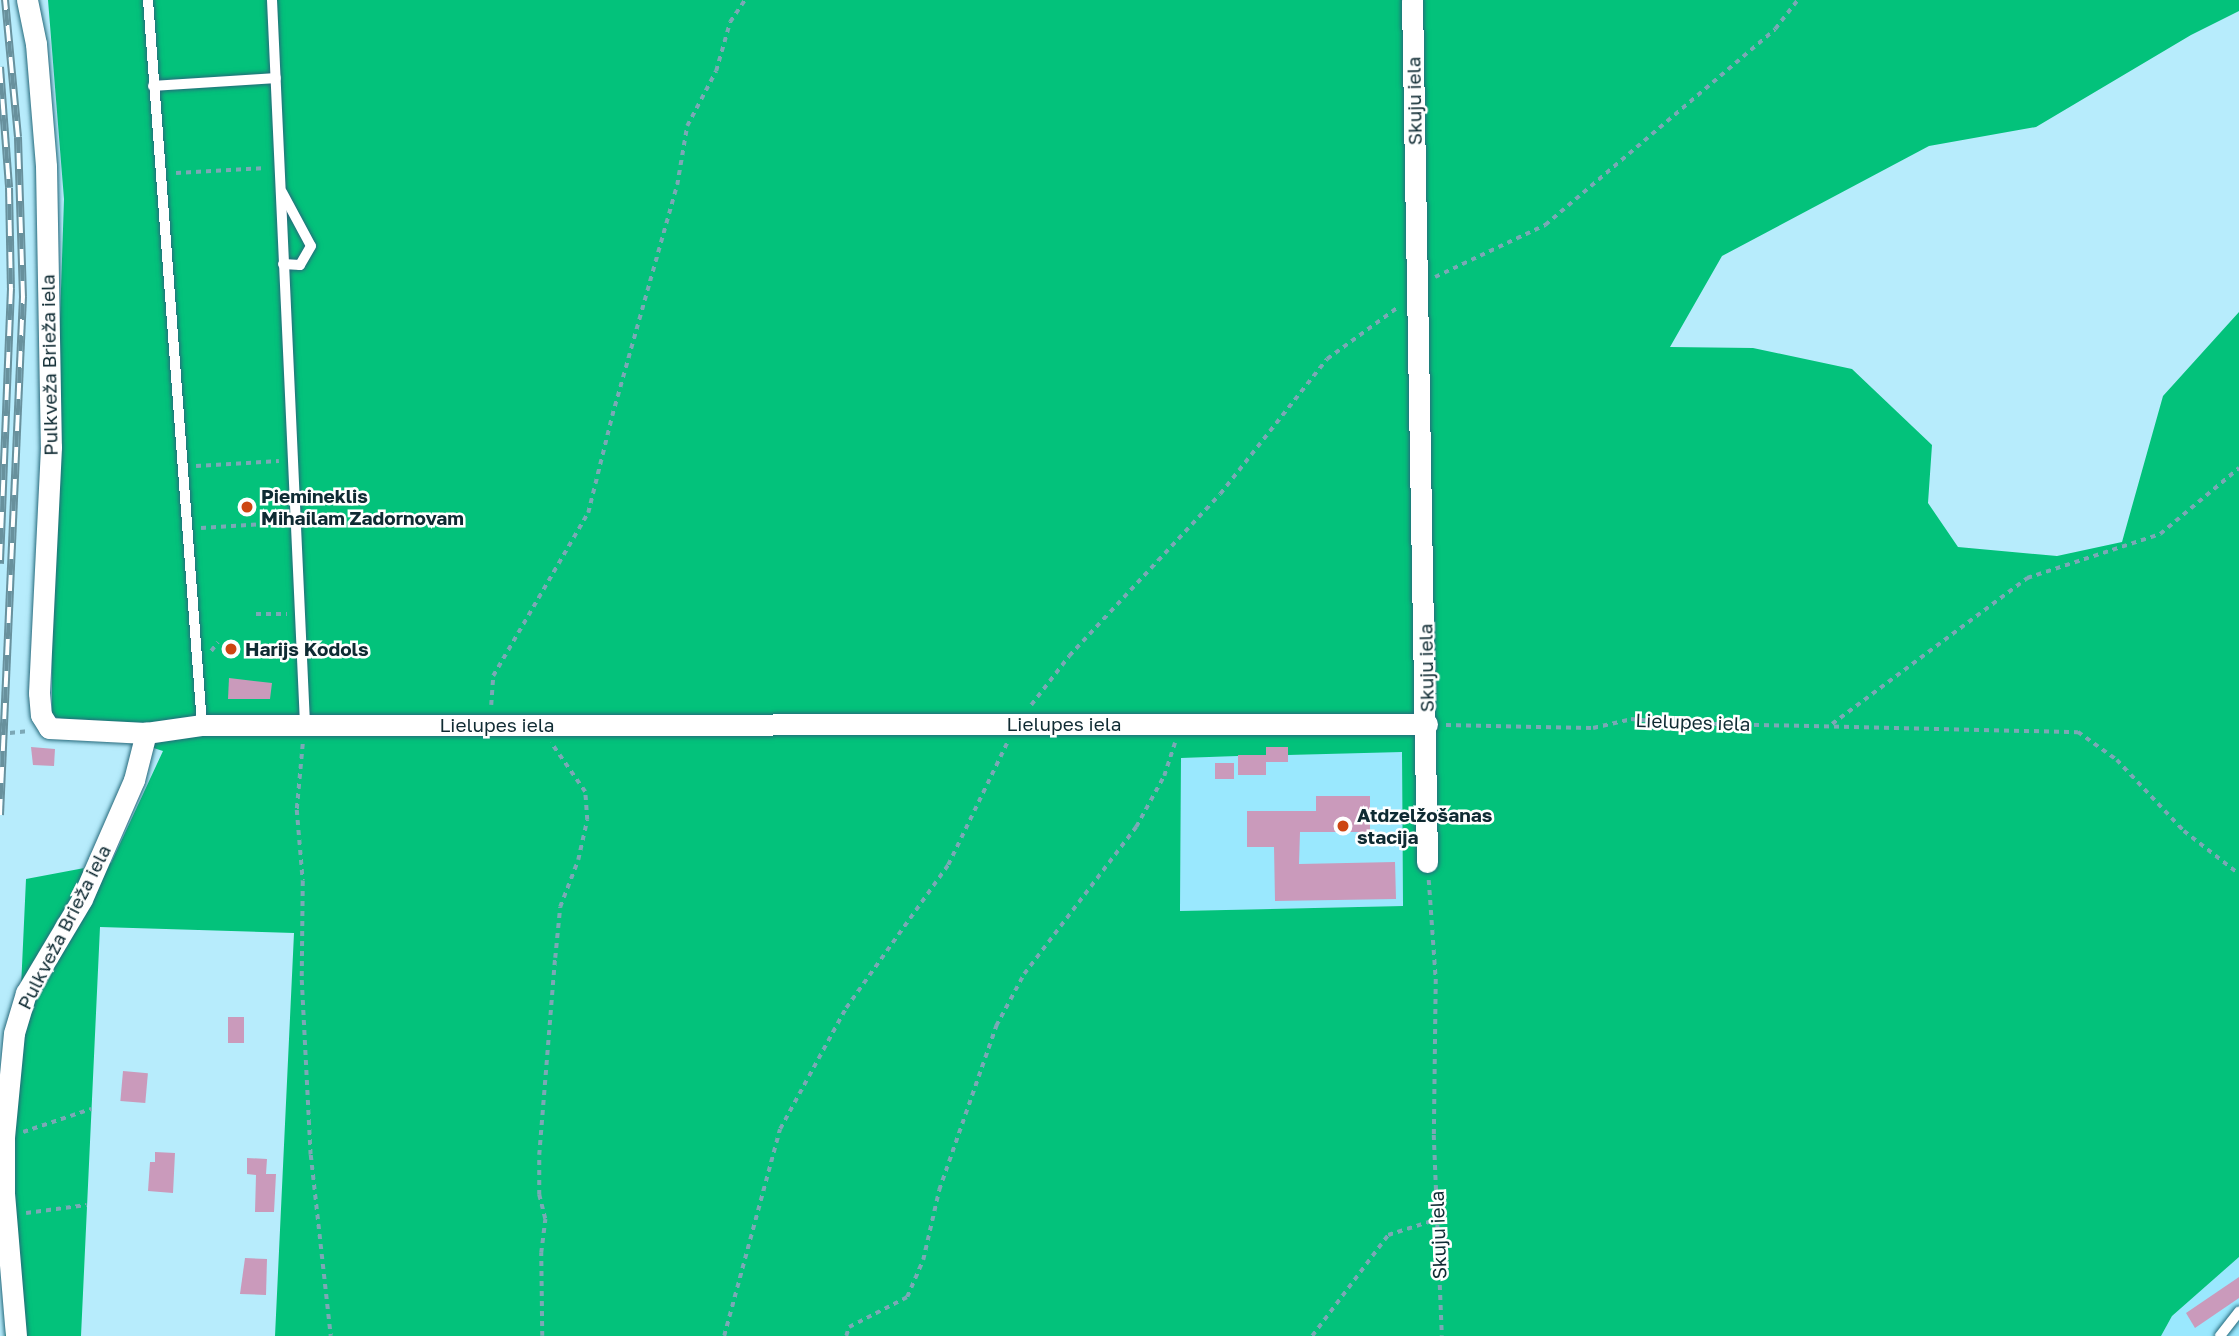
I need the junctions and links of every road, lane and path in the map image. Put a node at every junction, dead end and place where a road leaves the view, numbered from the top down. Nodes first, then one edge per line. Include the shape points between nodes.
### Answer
1 (27, 0) edge
2 (148, 0) edge
3 (272, 0) edge
4 (745, 0) edge
5 (1412, 0) edge
6 (1798, 0) edge
7 (276, 78) junction
8 (153, 86) junction
9 (278, 168) junction
10 (160, 173) junction
11 (281, 190) junction
12 (283, 264) junction
13 (1418, 285) junction
14 (293, 460) junction
15 (183, 467) junction
16 (2239, 468) edge
17 (296, 523) junction
18 (189, 528) junction
19 (300, 613) junction
20 (256, 614) dead end
21 (489, 724) junction
22 (1016, 724) junction
23 (1427, 724) junction
24 (202, 725) junction
25 (305, 725) junction
26 (537, 725) junction
27 (1181, 725) junction
28 (1831, 726) junction
29 (49, 728) joint
30 (19, 733) dead end
31 (146, 733) junction
32 (0, 734) edge
33 (1427, 862) joint
34 (2239, 874) edge
35 (91, 1109) dead end
36 (4, 1137) junction
37 (86, 1205) dead end
38 (5, 1216) junction
39 (1438, 1219) junction
40 (2239, 1312) edge
41 (16, 1336) edge
42 (331, 1336) edge
43 (542, 1336) edge
44 (724, 1336) edge
45 (846, 1336) edge
46 (1312, 1336) edge
47 (1441, 1336) edge
48 (2220, 1336) edge

1 - 29 street, Pulkveža Brieža iela via 36,44 46,166 51,447 38,692 41,715
2 - 8 lane
3 - 7 lane
4 - 21 path via 730,22 716,71 687,126 677,185 588,513 493,676
5 - 13 street, Skuju iela
6 - 13 path via 1775,29 1545,225
7 - 8 lane
7 - 9 lane
8 - 10 lane
9 - 10 path
9 - 11 lane
10 - 15 lane
11 - 12 lane
11 - 12 lane via 312,246 300,265
12 - 14 lane
13 - 22 path via 1391,315 1327,359 1220,494 1069,656
13 - 23 street, Skuju iela
14 - 15 path
14 - 17 lane
15 - 18 lane
16 - 28 path via 2160,534 2028,578
17 - 18 path
17 - 19 lane
18 - 24 lane
19 - 20 path
19 - 25 lane
21 - 25 street, Lielupes iela
21 - 26 street, Lielupes iela
22 - 26 street, Lielupes iela
22 - 27 street, Lielupes iela
22 - 44 path via 948,865 846,1008 780,1129
23 - 27 street, Lielupes iela
23 - 28 path, Lielupes iela via 1593,728 1631,719
23 - 33 street, Skuju iela
24 - 25 street, Lielupes iela
24 - 31 street, Lielupes iela
25 - 42 path via 297,810 303,881 302,980 311,1155
26 - 43 path via 585,792 587,820 560,907 555,958 539,1155 539,1195 545,1219
27 - 45 path via 1164,776 1136,827 1024,974 996,1026 939,1190 923,1260 907,1297 849,1327
28 - 34 path, Lielupes iela via 2078,732 2117,760 2184,831
29 - 31 street, Lielupes iela
30 - 32 path
31 - 36 street, Pulkveža Brieža iela via 134,780 82,899 26,993 13,1033
33 - 39 path, Skuju iela via 1436,979
35 - 36 path
36 - 38 street, Pulkveža Brieža iela
37 - 38 path
38 - 41 street, Pulkveža Brieža iela
39 - 46 path via 1388,1235
39 - 47 path, Skuju iela
40 - 48 lane

